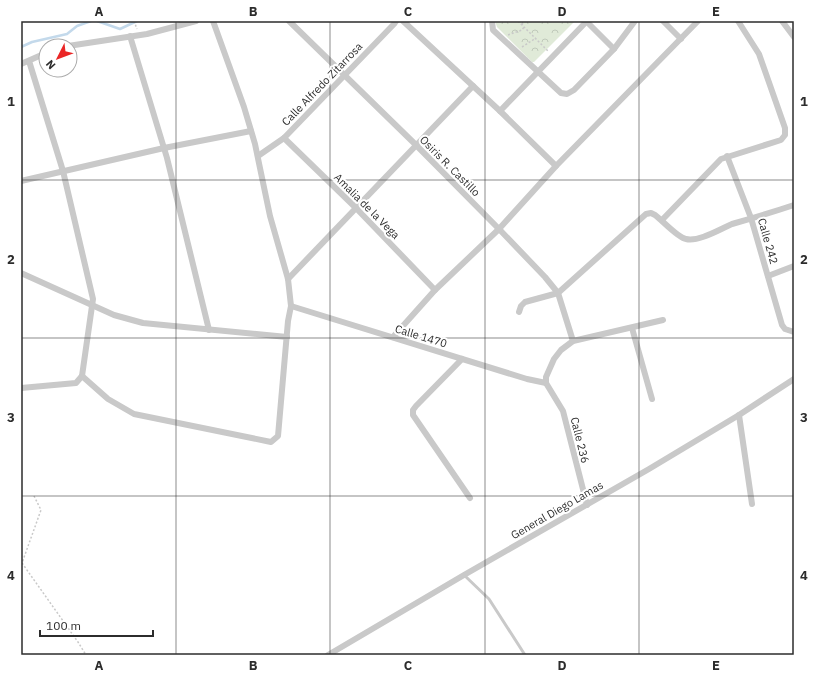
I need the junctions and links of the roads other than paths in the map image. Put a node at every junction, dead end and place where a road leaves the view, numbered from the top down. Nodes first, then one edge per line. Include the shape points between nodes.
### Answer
1 (196, 21) edge
2 (213, 21) edge
3 (289, 21) edge
4 (396, 21) edge
5 (403, 21) edge
6 (492, 21) edge
7 (586, 21) edge
8 (635, 21) edge
9 (663, 21) edge
10 (698, 21) edge
11 (738, 21) edge
12 (782, 21) edge
13 (130, 36) junction
14 (794, 37) edge
15 (681, 39) junction
16 (78, 44) edge
17 (614, 49) junction
18 (38, 57) edge
19 (28, 61) junction
20 (21, 64) edge
21 (537, 72) junction
22 (344, 76) junction
23 (473, 86) junction
24 (500, 111) junction
25 (251, 131) junction
26 (284, 138) junction
27 (416, 145) junction
28 (164, 148) junction
29 (258, 156) junction
30 (727, 156) junction
31 (556, 166) junction
32 (63, 171) junction
33 (21, 181) edge
34 (794, 205) edge
35 (355, 207) junction
36 (751, 218) junction
37 (662, 220) junction
38 (499, 229) junction
39 (794, 266) edge
40 (21, 273) edge
41 (768, 276) junction
42 (288, 279) junction
43 (435, 290) junction
44 (558, 293) junction
45 (92, 305) junction
46 (291, 306) junction
47 (519, 312) dead end
48 (663, 320) dead end
49 (632, 328) junction
50 (209, 330) junction
51 (791, 331) edge
52 (287, 337) junction
53 (393, 337) junction
54 (573, 341) junction
55 (462, 359) junction
56 (82, 376) junction
57 (794, 379) edge
58 (546, 383) junction
59 (21, 388) edge
60 (652, 399) dead end
61 (739, 415) junction
62 (470, 498) dead end
63 (752, 504) dead end
64 (587, 505) junction
65 (464, 575) junction
66 (328, 655) edge
67 (525, 655) edge

1 - 13 street via 148,34
2 - 25 street
3 - 22 street, Osiris R. Castillo
4 - 22 street, Calle Alfredo Zitarrosa
5 - 23 street
6 - 21 street via 493,30
7 - 17 street
7 - 21 street
8 - 17 street
9 - 15 street
10 - 15 street
11 - 30 street via 759,54 785,128 785,135 781,140
12 - 14 street
13 - 16 street
13 - 28 street
15 - 31 street
17 - 21 street via 567,94 561,93
18 - 19 street
19 - 20 street
19 - 32 street
21 - 24 street
22 - 26 street, Calle Alfredo Zitarrosa
22 - 27 street, Osiris R. Castillo
23 - 24 street
23 - 27 street
24 - 31 street
25 - 28 street
25 - 29 street
26 - 29 street, Calle Alfredo Zitarrosa
26 - 35 street, Amalia de la Vega
27 - 35 street
27 - 38 street, Osiris R. Castillo
28 - 32 street
28 - 50 street
29 - 42 street via 270,216
30 - 36 street, Calle 242
30 - 37 street via 721,159
31 - 38 street
32 - 33 street
32 - 45 street via 93,299
34 - 36 street
35 - 42 street
35 - 43 street, Amalia de la Vega
36 - 37 street via 703,236 685,239
36 - 41 street, Calle 242
37 - 44 street via 655,214 646,214
38 - 43 street
38 - 44 street, Osiris R. Castillo
39 - 41 street
40 - 45 street
41 - 51 street, Calle 242 via 782,325
42 - 46 street
43 - 53 street
44 - 47 street via 525,302
44 - 54 street, Osiris R. Castillo
45 - 50 street via 114,315 143,323
45 - 56 street
46 - 52 street
46 - 53 street, Calle 1470
48 - 49 street
49 - 54 street
49 - 60 street
50 - 52 street
52 - 56 street via 278,436 271,442 134,414 108,399
53 - 55 street, Calle 1470
54 - 58 street via 554,359
55 - 58 street, Calle 1470
55 - 62 street via 416,406 413,415
56 - 59 street via 76,383
57 - 61 street, General Diego Lamas
58 - 64 street, Calle 236 via 563,411
61 - 63 street
61 - 64 street, General Diego Lamas
64 - 65 street, General Diego Lamas
65 - 66 street, General Diego Lamas
65 - 67 lane via 489,599

